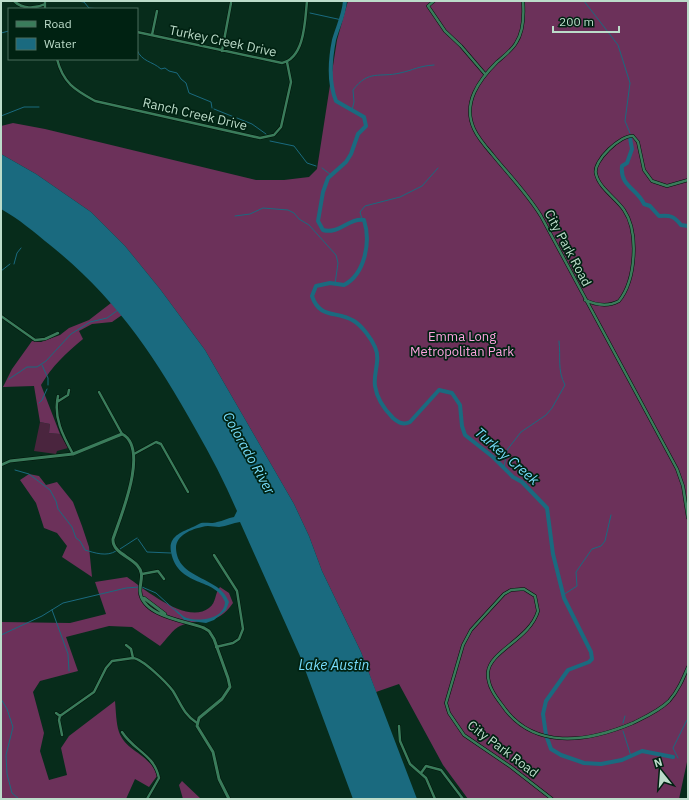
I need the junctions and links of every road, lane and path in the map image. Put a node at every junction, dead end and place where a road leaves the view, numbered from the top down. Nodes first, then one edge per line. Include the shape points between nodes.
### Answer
1 (14, 1) edge
2 (307, 1) edge
3 (434, 1) edge
4 (523, 1) edge
5 (45, 2) edge
6 (231, 3) dead end
7 (157, 11) dead end
8 (138, 32) edge
9 (152, 35) junction
10 (222, 51) junction
11 (56, 60) edge
12 (287, 62) junction
13 (485, 74) junction
14 (688, 180) edge
15 (585, 300) junction
16 (596, 305) junction
17 (590, 311) junction
18 (1, 316) edge
19 (58, 333) dead end
20 (69, 390) dead end
21 (99, 392) dead end
22 (58, 396) dead end
23 (57, 402) junction
24 (122, 434) junction
25 (73, 454) junction
26 (134, 454) junction
27 (1, 465) edge
28 (188, 492) dead end
29 (688, 518) edge
30 (214, 555) dead end
31 (142, 574) junction
32 (164, 578) dead end
33 (126, 645) dead end
34 (216, 648) junction
35 (134, 658) junction
36 (688, 667) edge
37 (56, 713) dead end
38 (60, 716) junction
39 (197, 723) junction
40 (399, 726) dead end
41 (122, 732) dead end
42 (62, 735) dead end
43 (420, 773) junction
44 (147, 799) edge
45 (229, 799) edge
46 (435, 799) edge
47 (463, 799) edge
48 (552, 799) edge

1 - 5 street via 27,7
2 - 12 street, Turkey Creek Drive via 301,39 296,54
3 - 13 street via 428,6 438,22
4 - 13 street, City Park Road via 522,27 516,43
6 - 10 street
7 - 9 street
8 - 9 street, Turkey Creek Drive
9 - 10 street, Turkey Creek Drive
10 - 12 street, Turkey Creek Drive via 274,63
11 - 12 street, Ranch Creek Drive via 73,89 95,101 260,138 274,135 280,127 291,82
13 - 15 street, City Park Road via 474,92 470,105 470,119 475,131 537,209
14 - 16 street via 667,186 652,181 644,170 638,142 633,136 624,137 599,159 595,169 598,180 628,216 634,260 630,279 621,299 615,303
15 - 16 street
15 - 17 street, City Park Road
16 - 17 street
17 - 29 street, City Park Road via 677,469 683,486
18 - 19 street via 35,340
20 - 23 street via 68,395
21 - 24 street
22 - 23 street
23 - 25 street via 56,412 61,430
24 - 25 street
24 - 26 street
25 - 27 street via 10,461
26 - 28 street via 156,442 161,444
26 - 31 street via 132,479 113,541 116,549 135,562
30 - 34 street via 237,591 243,629 233,643
31 - 32 street via 158,570
31 - 34 street via 142,596 170,618 204,628 212,635
33 - 35 street
34 - 39 street via 230,687 222,699 200,716
35 - 38 street via 112,661 94,692
35 - 39 street via 140,659 168,686 183,711
36 - 48 street, City Park Road via 682,683 672,697 650,715 601,735 580,738 544,737 513,720 498,699 488,678 488,669 493,659 524,634 537,614 535,596 527,590 518,588 504,594 468,634 450,685 447,706 464,735
37 - 38 street
38 - 42 street
39 - 45 street via 213,752 218,778
40 - 43 street via 402,746 410,764
41 - 44 street via 134,747 147,755 158,772 159,778
43 - 46 street via 427,780
43 - 47 street via 426,766 441,770

